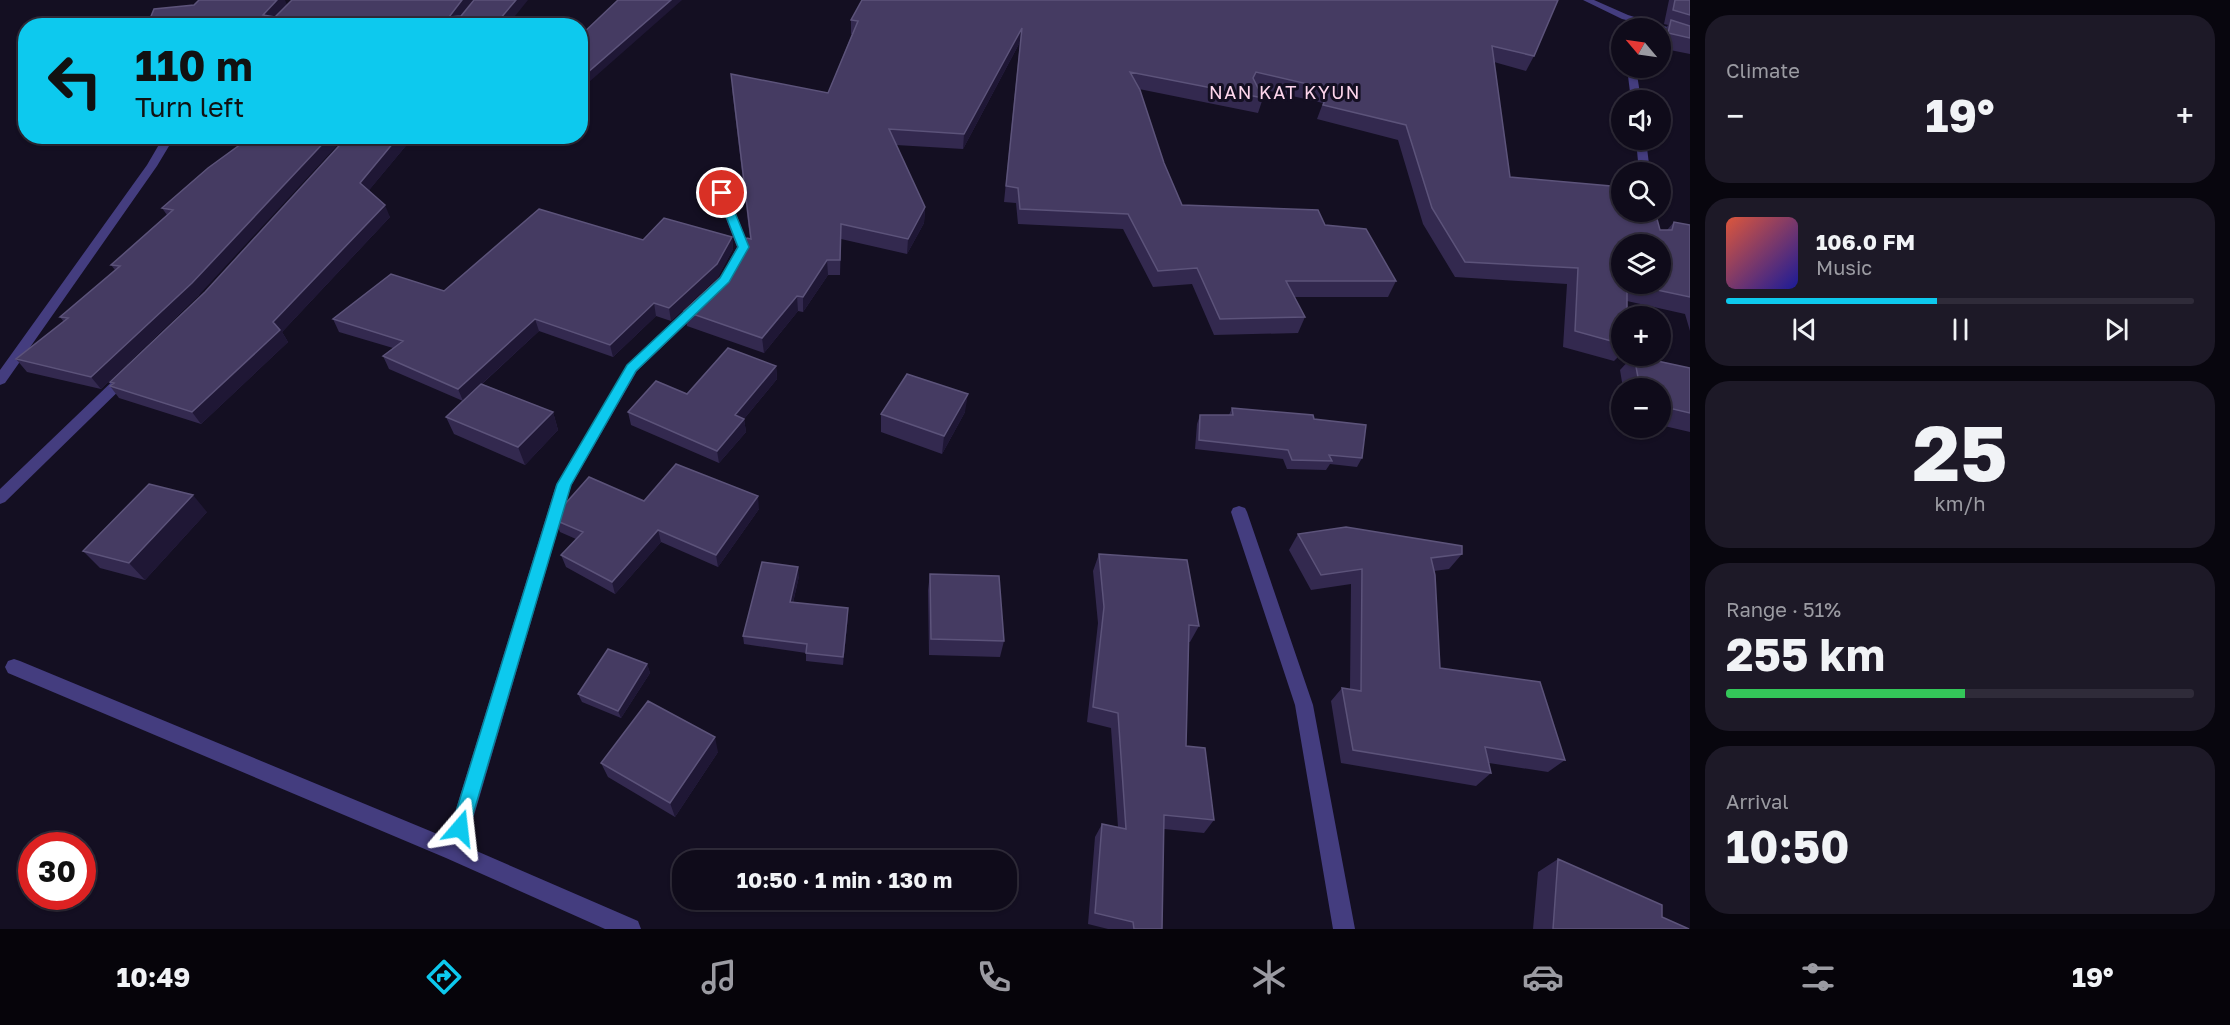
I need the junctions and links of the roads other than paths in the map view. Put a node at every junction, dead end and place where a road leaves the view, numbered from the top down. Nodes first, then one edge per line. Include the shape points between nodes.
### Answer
1 (1587, 0) edge
2 (1625, 17) joint
3 (1690, 37) edge
4 (165, 144) edge
5 (722, 193) dead end
6 (725, 280) edge
7 (708, 296) edge
8 (137, 366) edge
9 (0, 380) edge
10 (0, 498) edge
11 (1239, 512) dead end
12 (14, 667) dead end
13 (453, 851) junction
14 (630, 929) edge
15 (1344, 929) edge

1 - 2 street
2 - 3 street
4 - 9 street
5 - 6 street via 743,247
7 - 13 street via 632,368 564,484
8 - 10 street
11 - 15 street via 1304,705
12 - 13 street
13 - 14 street

